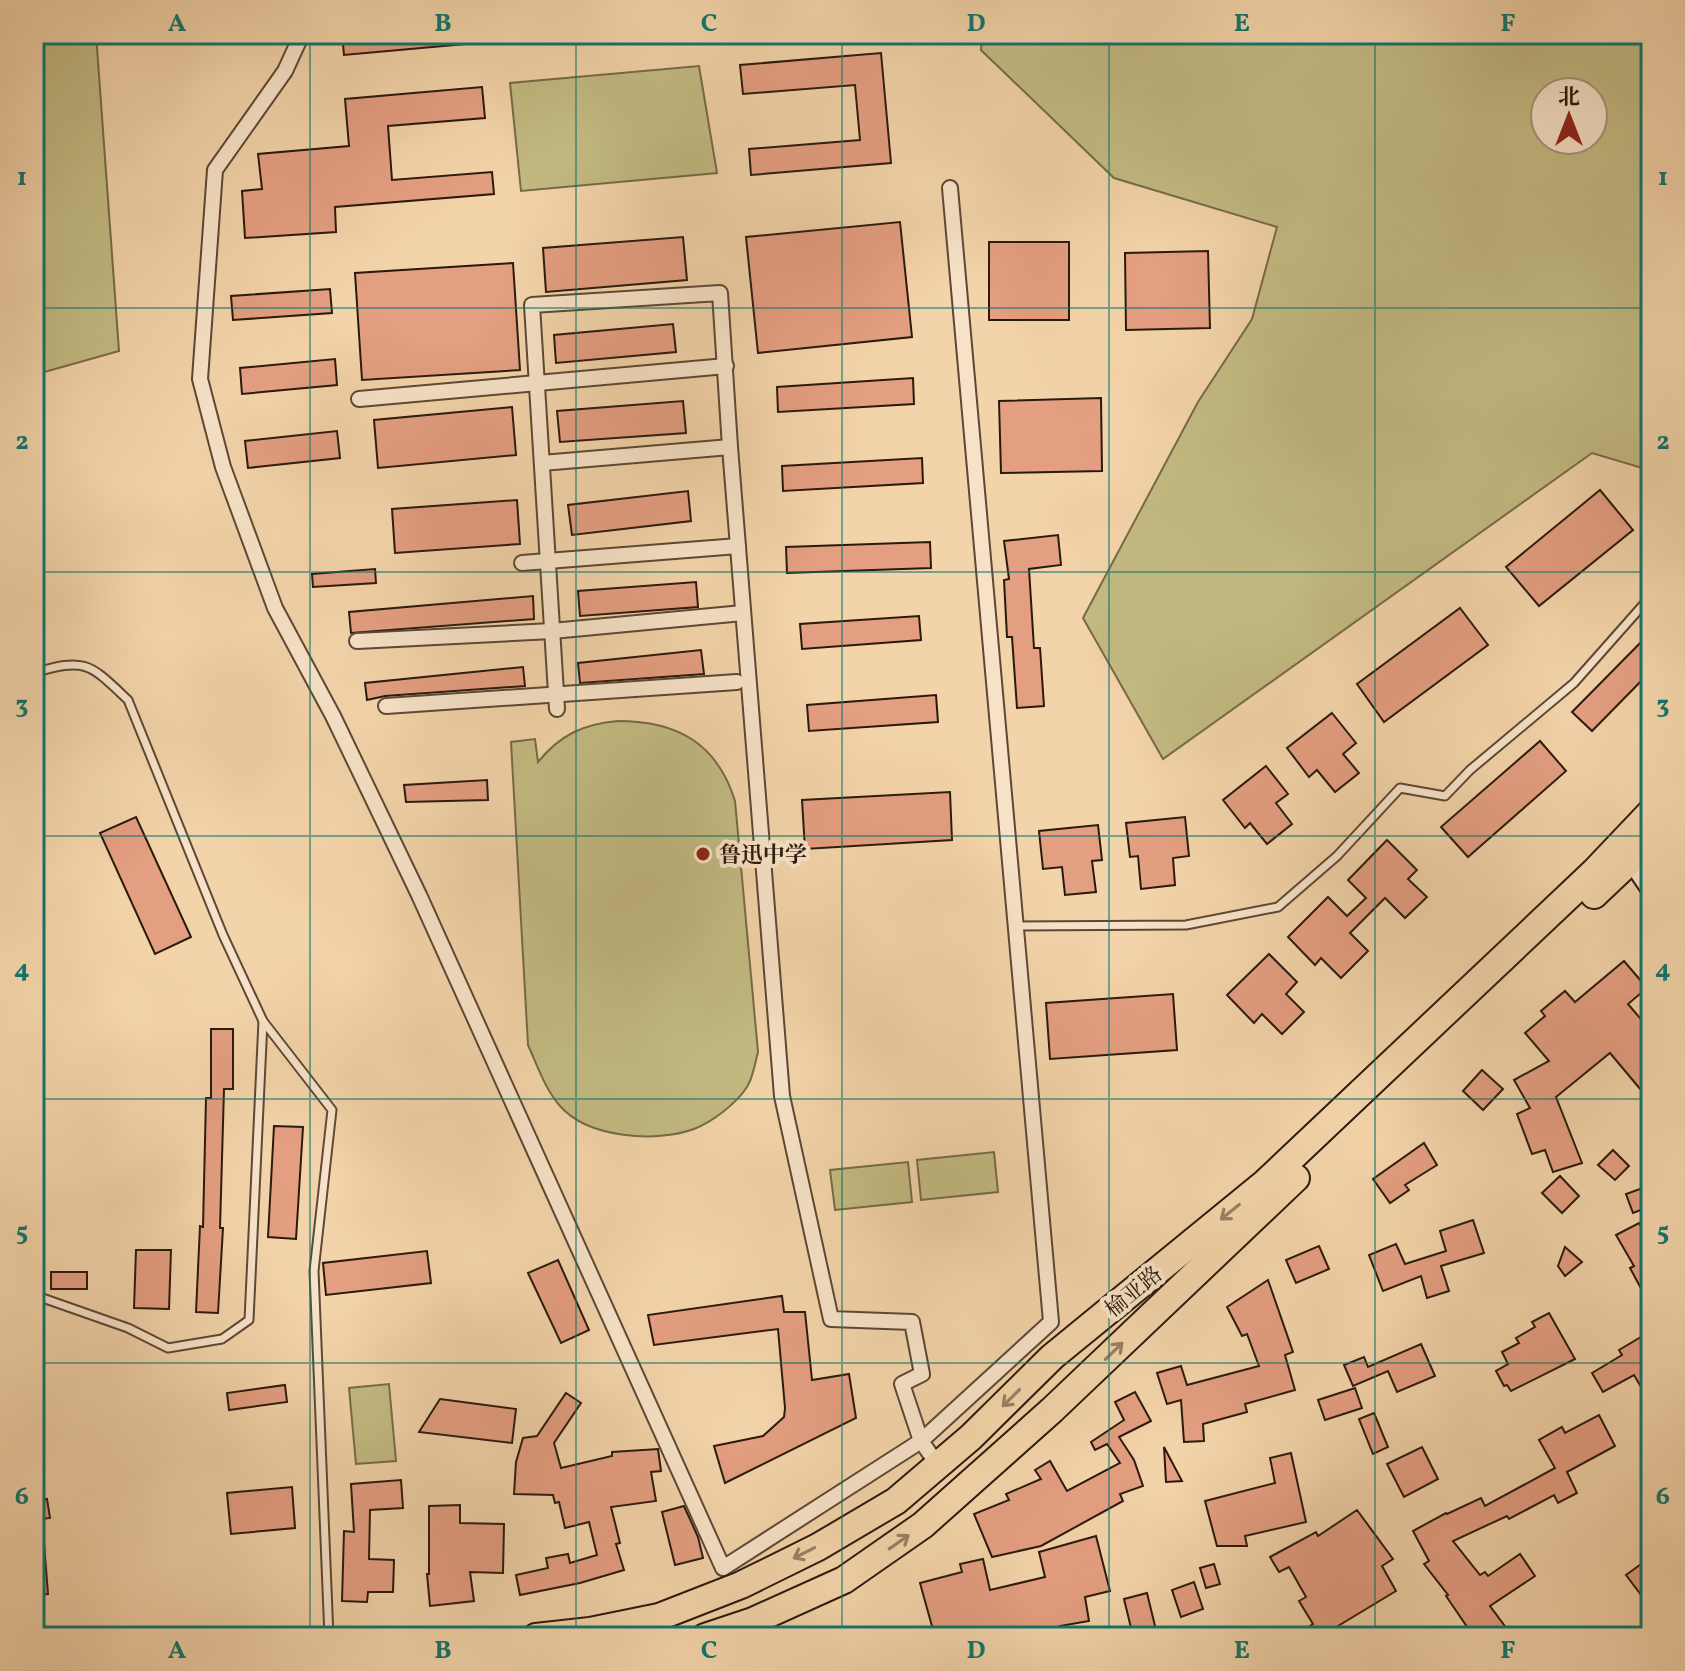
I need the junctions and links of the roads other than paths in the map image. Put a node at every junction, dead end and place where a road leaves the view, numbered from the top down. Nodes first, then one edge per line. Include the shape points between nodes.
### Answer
1 (302, 34) edge
2 (950, 188) dead end
3 (726, 366) junction
4 (537, 384) junction
5 (359, 399) dead end
6 (730, 447) junction
7 (542, 463) junction
8 (738, 546) junction
9 (548, 561) junction
10 (522, 563) dead end
11 (1651, 596) edge
12 (743, 613) junction
13 (552, 631) junction
14 (357, 641) dead end
15 (34, 673) edge
16 (737, 682) dead end
17 (556, 702) junction
18 (386, 706) dead end
19 (1651, 812) edge
20 (1651, 841) edge
21 (1632, 860) junction
22 (1651, 888) edge
23 (1015, 926) junction
24 (263, 1021) junction
25 (34, 1295) edge
26 (1051, 1322) junction
27 (1052, 1357) junction
28 (921, 1441) junction
29 (938, 1465) junction
30 (329, 1637) edge
31 (536, 1637) edge
32 (705, 1637) edge

1 - 28 street via 285,71 215,170 200,379 223,467 275,608 419,895 723,1568
2 - 23 street
3 - 4 street
3 - 4 street via 720,293 532,305
3 - 6 street
4 - 5 street
4 - 7 street
6 - 7 street
6 - 8 street
7 - 9 street
8 - 9 street
8 - 12 street
9 - 10 street
9 - 13 street
11 - 23 lane via 1574,683 1445,796 1400,788 1337,856 1278,907 1186,925
12 - 13 street
12 - 28 street via 782,1096 831,1319 912,1322 922,1374 902,1384
13 - 14 street
13 - 17 street
15 - 24 lane via 68,662 98,671 128,700
16 - 17 street
17 - 18 street
19 -> 27 highway, 榆亚路 via 1266,1182
20 - 21 highway, 榆亚路
21 - 22 street
32 -> 21 highway, 榆亚路 via 844,1580 923,1525 1052,1410
23 - 26 street
24 - 25 lane via 249,1320 222,1339 168,1348
24 - 30 lane via 332,1110 314,1271
26 - 27 street
26 - 28 street
27 -> 29 highway, 榆亚路
28 - 29 street
29 -> 31 highway, 榆亚路 via 896,1501 741,1585 659,1617

